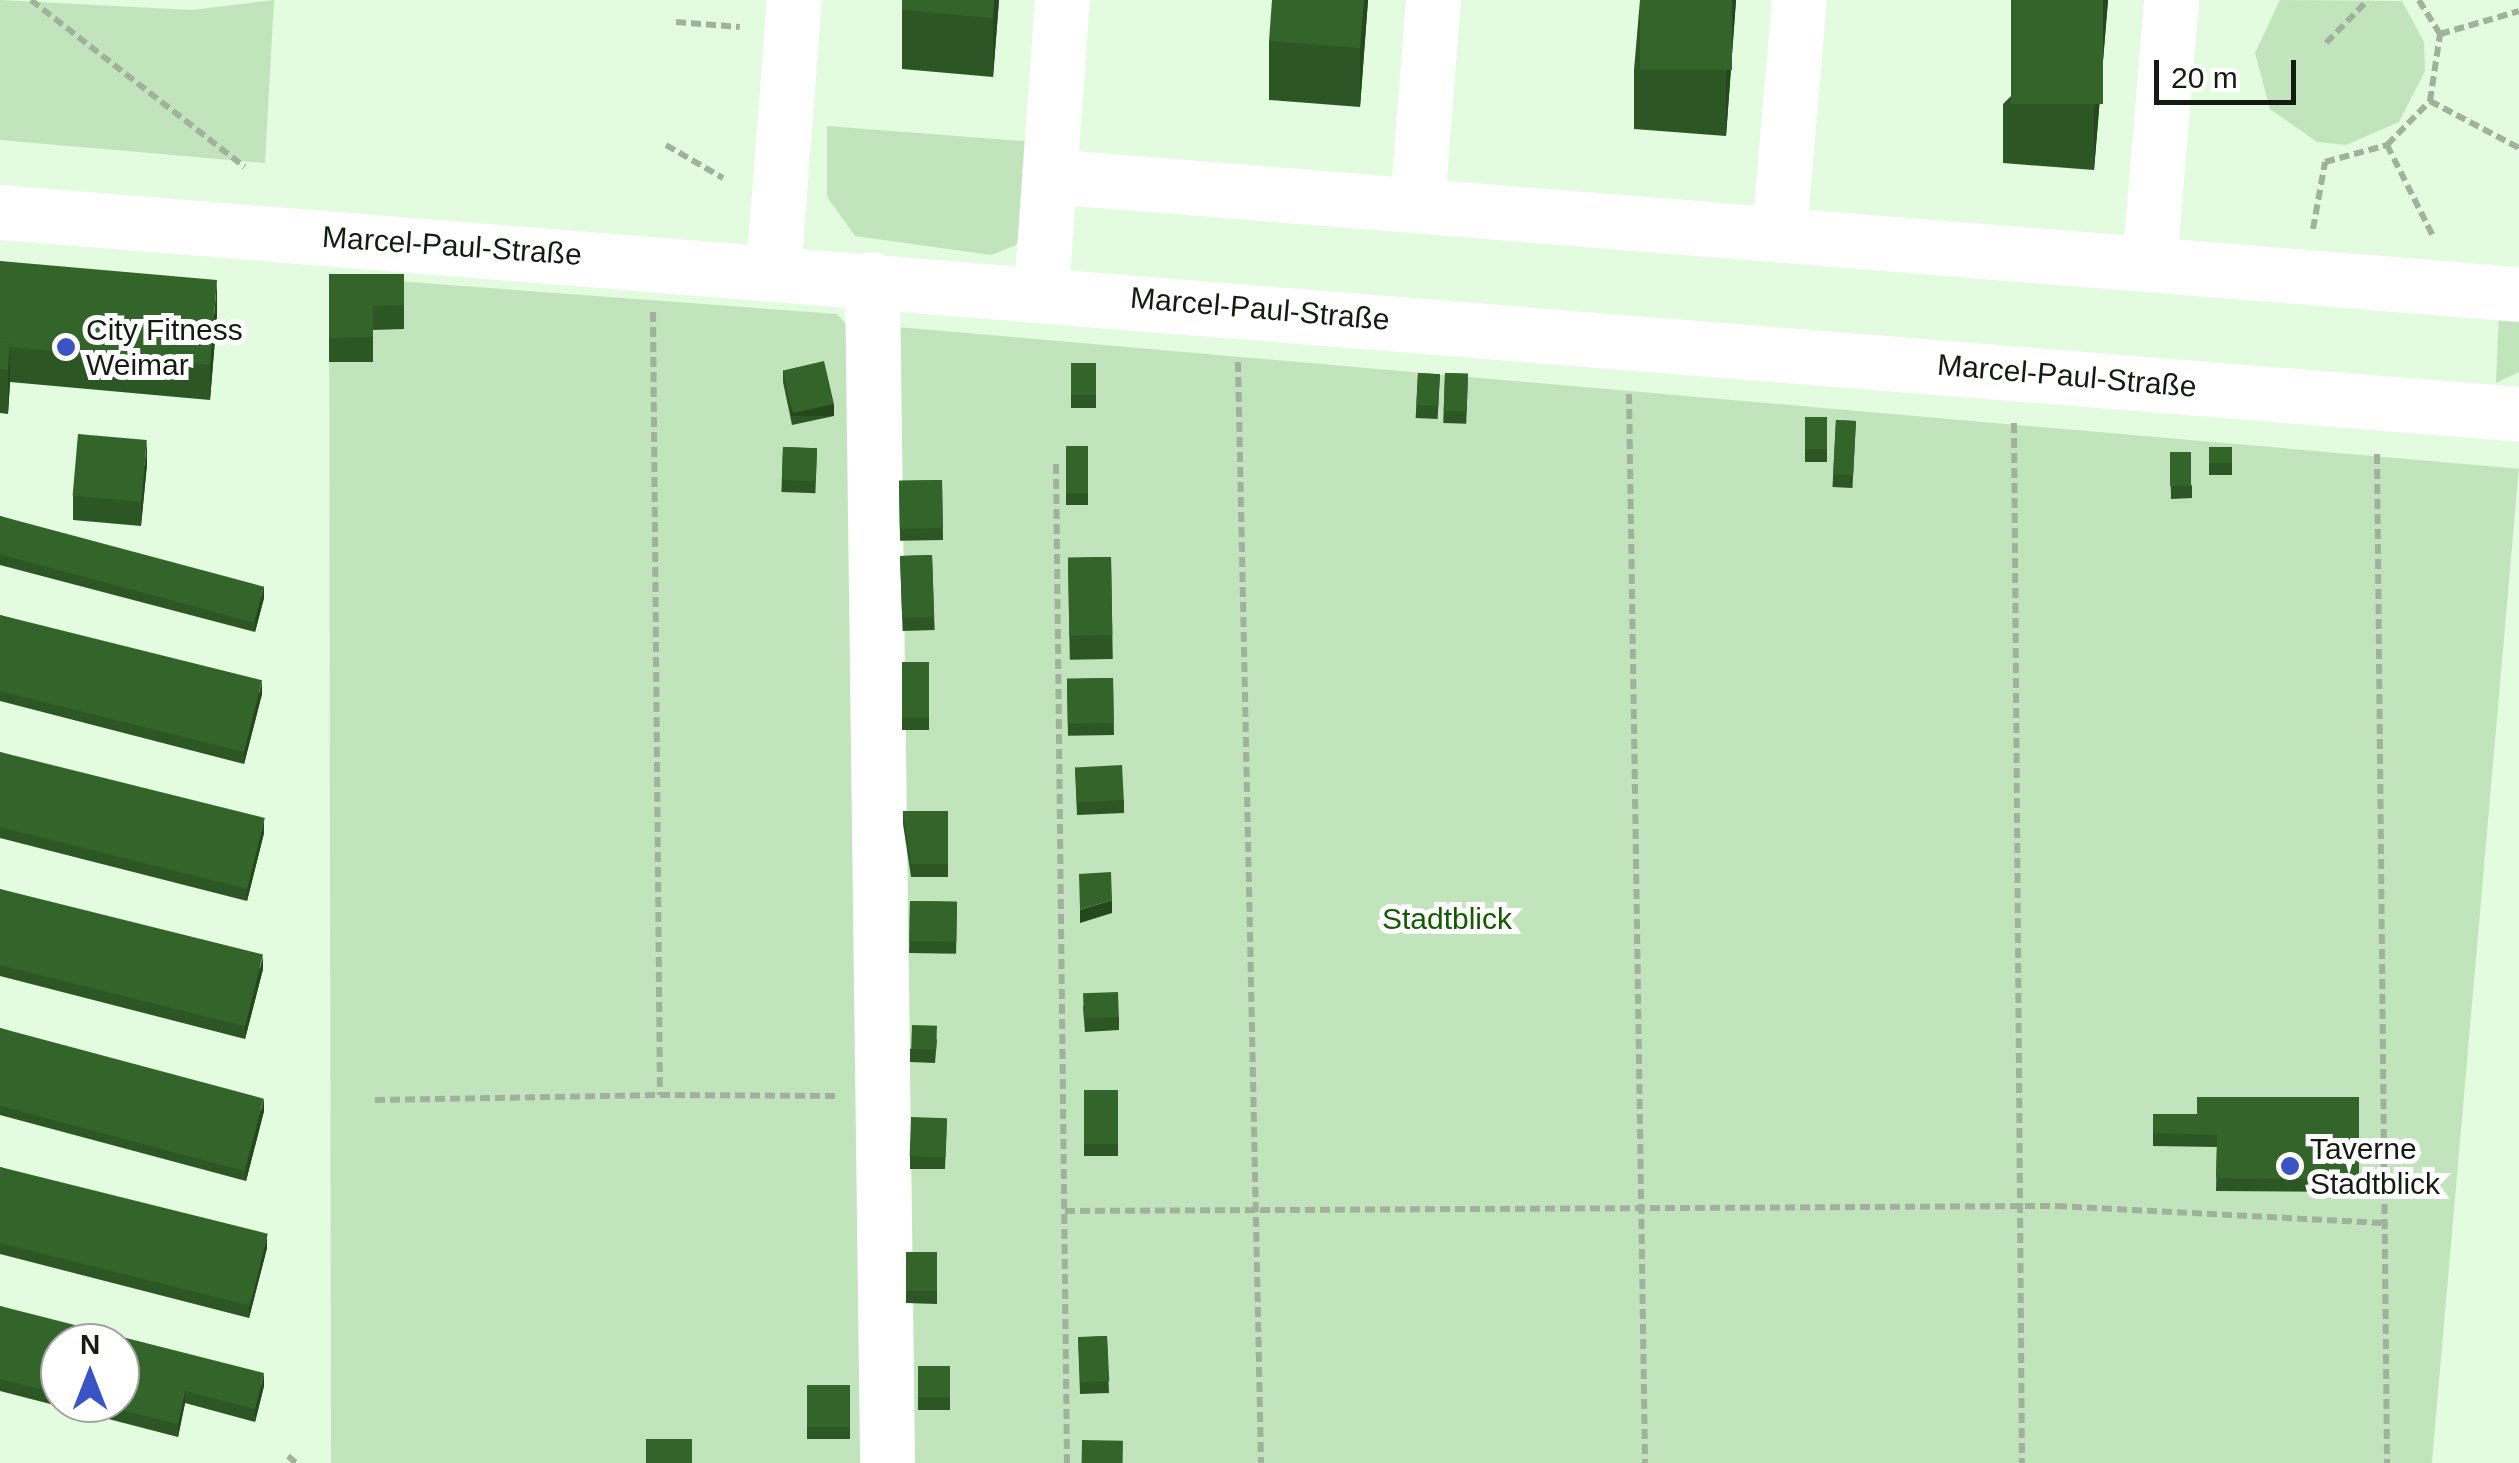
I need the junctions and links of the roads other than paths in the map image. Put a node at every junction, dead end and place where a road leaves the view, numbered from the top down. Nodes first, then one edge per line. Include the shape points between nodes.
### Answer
1 (1062, 0) edge
2 (1433, 0) edge
3 (1799, 0) edge
4 (2171, 0) edge
5 (772, 13) edge
6 (1048, 176) junction
7 (1417, 203) junction
8 (0, 212) edge
9 (1779, 232) junction
10 (2149, 263) junction
11 (773, 271) junction
12 (872, 279) junction
13 (1040, 291) junction
14 (2519, 294) edge
15 (2519, 414) edge
16 (886, 1463) edge

1 - 6 street
2 - 7 street
3 - 9 street
4 - 10 street
5 - 11 street
6 - 7 street
6 - 13 street
7 - 9 street
8 - 11 street, Marcel-Paul-Straße
9 - 10 street
10 - 14 street
11 - 12 street, Marcel-Paul-Straße
12 - 13 street, Marcel-Paul-Straße
12 - 16 street
13 - 15 street, Marcel-Paul-Straße

